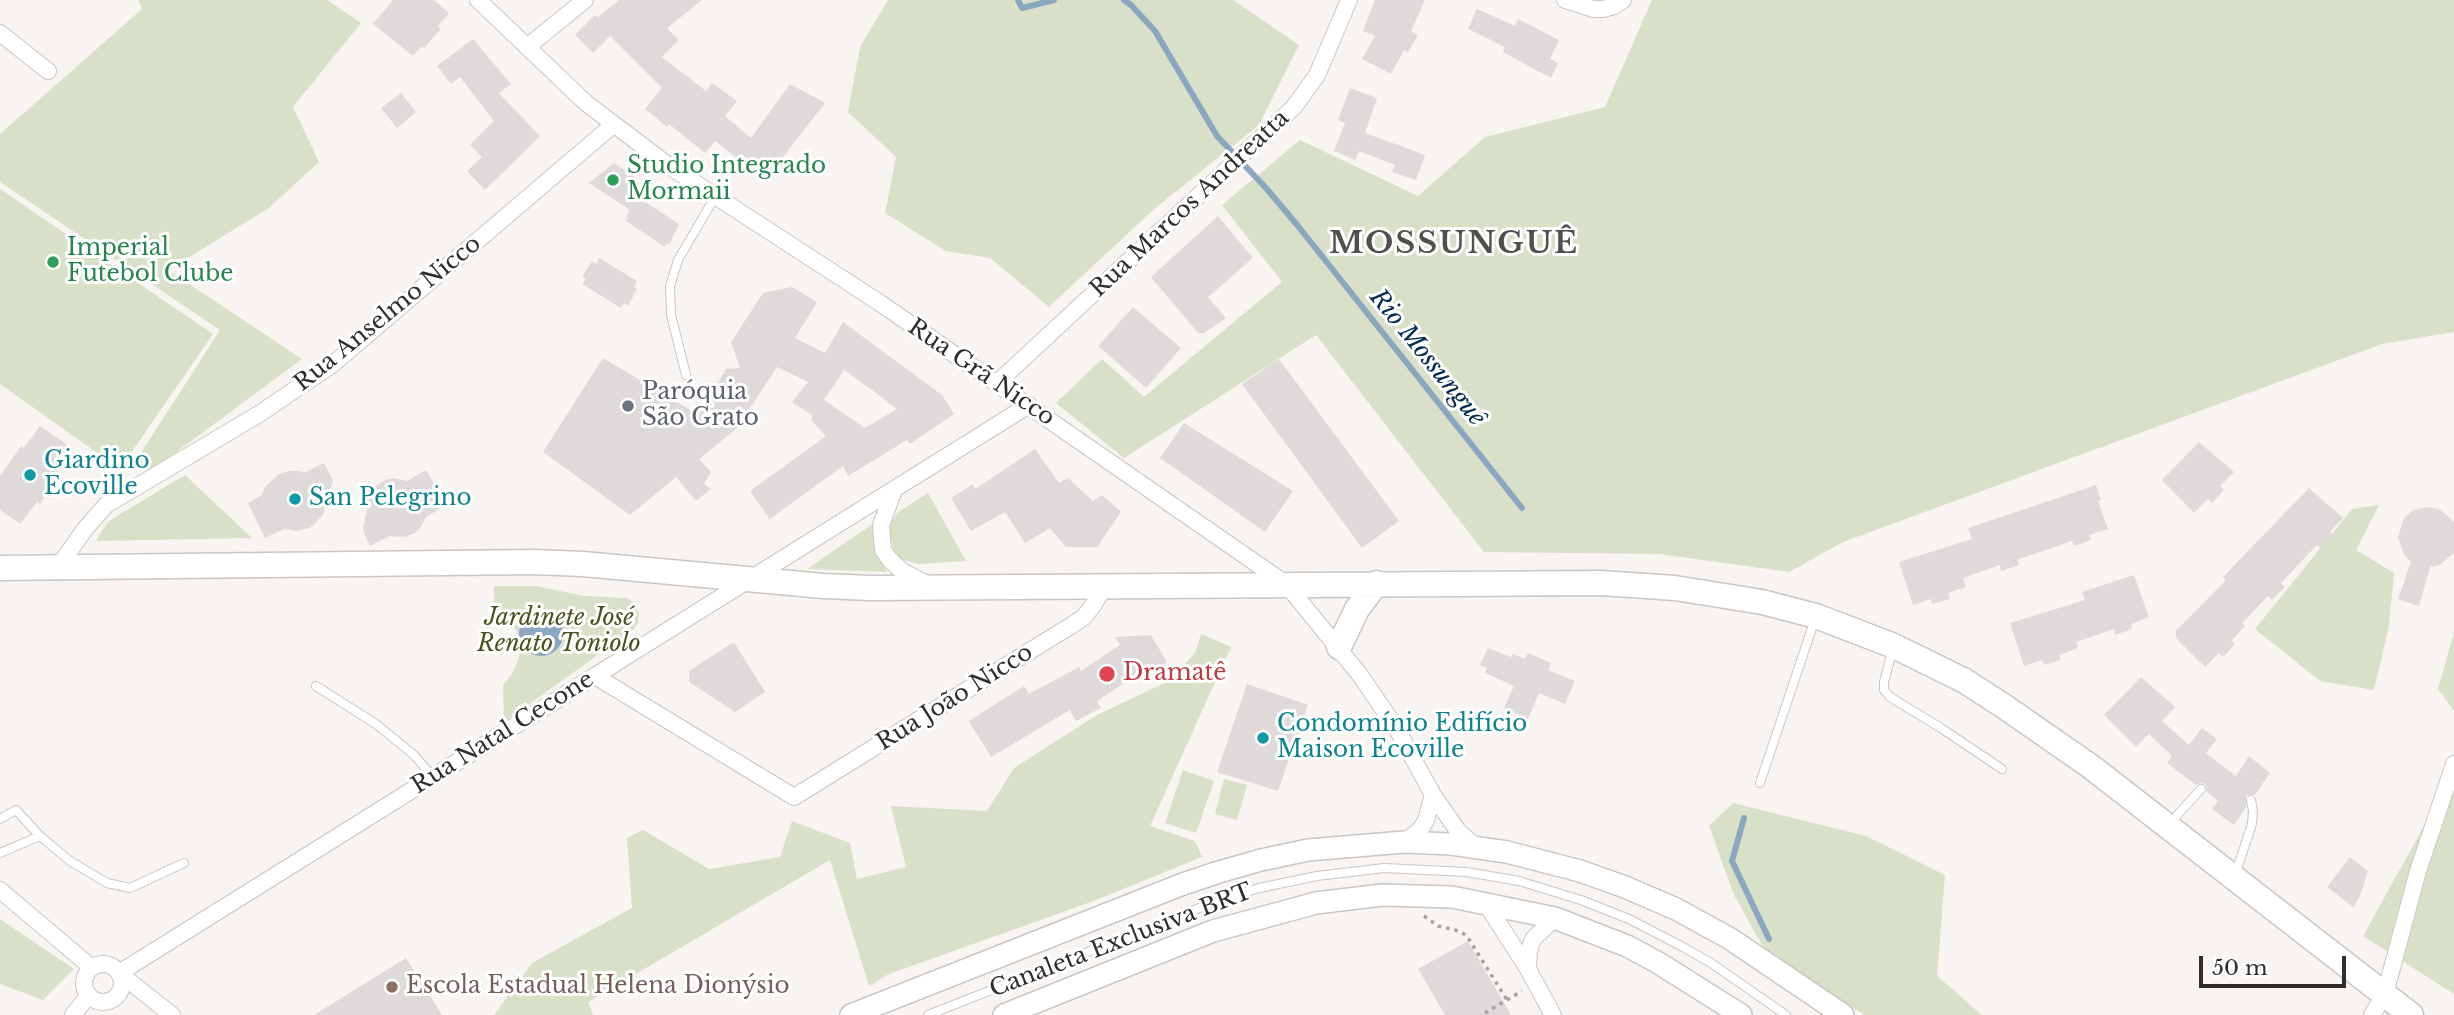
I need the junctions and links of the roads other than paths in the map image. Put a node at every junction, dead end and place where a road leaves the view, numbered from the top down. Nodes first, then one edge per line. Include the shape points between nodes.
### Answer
1 (478, 0) edge
2 (585, 0) edge
3 (1349, 0) edge
4 (1565, 0) edge
5 (1618, 3) edge
6 (0, 33) edge
7 (527, 47) junction
8 (48, 71) dead end
9 (613, 125) junction
10 (715, 197) junction
11 (686, 375) dead end
12 (997, 383) junction
13 (1029, 405) junction
14 (894, 490) junction
15 (58, 567) junction
16 (0, 568) edge
17 (749, 580) junction
18 (1377, 583) junction
19 (1286, 584) junction
20 (1104, 587) junction
21 (938, 589) junction
22 (1816, 616) junction
23 (1894, 646) junction
24 (1339, 647) junction
25 (595, 676) junction
26 (316, 686) dead end
27 (2454, 765) edge
28 (2002, 769) dead end
29 (433, 777) junction
30 (1760, 783) dead end
31 (2201, 789) dead end
32 (1433, 795) junction
33 (2251, 800) dead end
34 (0, 819) edge
35 (2167, 826) junction
36 (40, 835) junction
37 (1404, 842) junction
38 (1476, 847) junction
39 (0, 853) edge
40 (184, 863) dead end
41 (2234, 877) junction
42 (0, 890) edge
43 (1485, 902) junction
44 (1555, 918) junction
45 (91, 967) junction
46 (1528, 968) junction
47 (119, 973) junction
48 (98, 1004) edge
49 (2379, 1005) edge
50 (73, 1015) edge
51 (172, 1015) edge
52 (852, 1015) edge
53 (928, 1015) edge
54 (1004, 1015) edge
55 (1553, 1015) edge
56 (1741, 1015) edge
57 (1786, 1015) edge
58 (1843, 1015) edge
59 (2411, 1015) edge

1 - 7 street, Rua Grã Nicco
2 - 7 street
3 - 12 street, Rua Marcos Andreatta via 1327,54 1306,92 1286,115
4 - 5 street via 1593,9
6 - 8 street
7 - 9 street, Rua Grã Nicco
9 - 10 street, Rua Grã Nicco
9 - 15 street, Rua Anselmo Nicco via 332,364 259,414 106,505
10 - 11 lane via 678,260 670,285 671,315
10 - 12 street, Rua Grã Nicco
12 - 13 street, Rua Grã Nicco
13 - 14 street, Rua Natal Cecone
13 - 19 street, Rua Grã Nicco
14 - 17 street, Rua Natal Cecone
14 - 21 street via 881,525 883,550 902,570
15 - 16 main road
15 - 17 main road via 534,562
17 - 21 main road
17 - 25 street, Rua Natal Cecone
18 - 19 main road
18 - 22 main road via 1639,585 1762,601
18 - 24 main road via 1357,609
19 - 20 main road
19 - 24 street, Rua Grã Nicco
20 - 21 main road
20 - 25 street, Rua João Nicco via 1084,617 794,797
22 - 23 main road
22 - 30 lane
23 - 28 lane via 1884,682 1890,697
23 - 35 main road via 1965,681 2005,707
24 - 32 street, Rua Grã Nicco via 1380,703
25 - 29 street, Rua Natal Cecone
26 - 29 lane via 376,724 414,754
27 - 49 street
29 - 47 street, Rua Natal Cecone
31 - 35 lane
32 - 37 street via 1420,830
32 - 38 street, Rua Grã Nicco via 1458,831
33 - 41 lane via 2252,824
34 - 36 lane via 16,810
35 - 41 main road
36 - 39 lane
36 - 40 lane via 70,861 107,883 130,888
37 - 38 street
37 - 52 street via 1308,850 1219,872
38 - 58 street via 1580,871 1675,909 1729,938
41 - 49 main road
42 - 45 street
43 - 44 street
43 - 46 street
43 - 54 street via 1382,895 1255,918
44 - 46 street via 1533,939
44 - 56 street via 1627,946
45 - 47 street via 103,963
45 - 48 street via 83,978 84,991
46 - 55 street
47 - 48 street via 122,985 117,996
47 - 51 street
48 - 50 street
49 - 59 main road
53 - 57 lane, Canaleta Exclusiva BRT via 1233,896 1317,876 1384,868 1467,872 1519,881 1581,900 1629,919 1712,963

